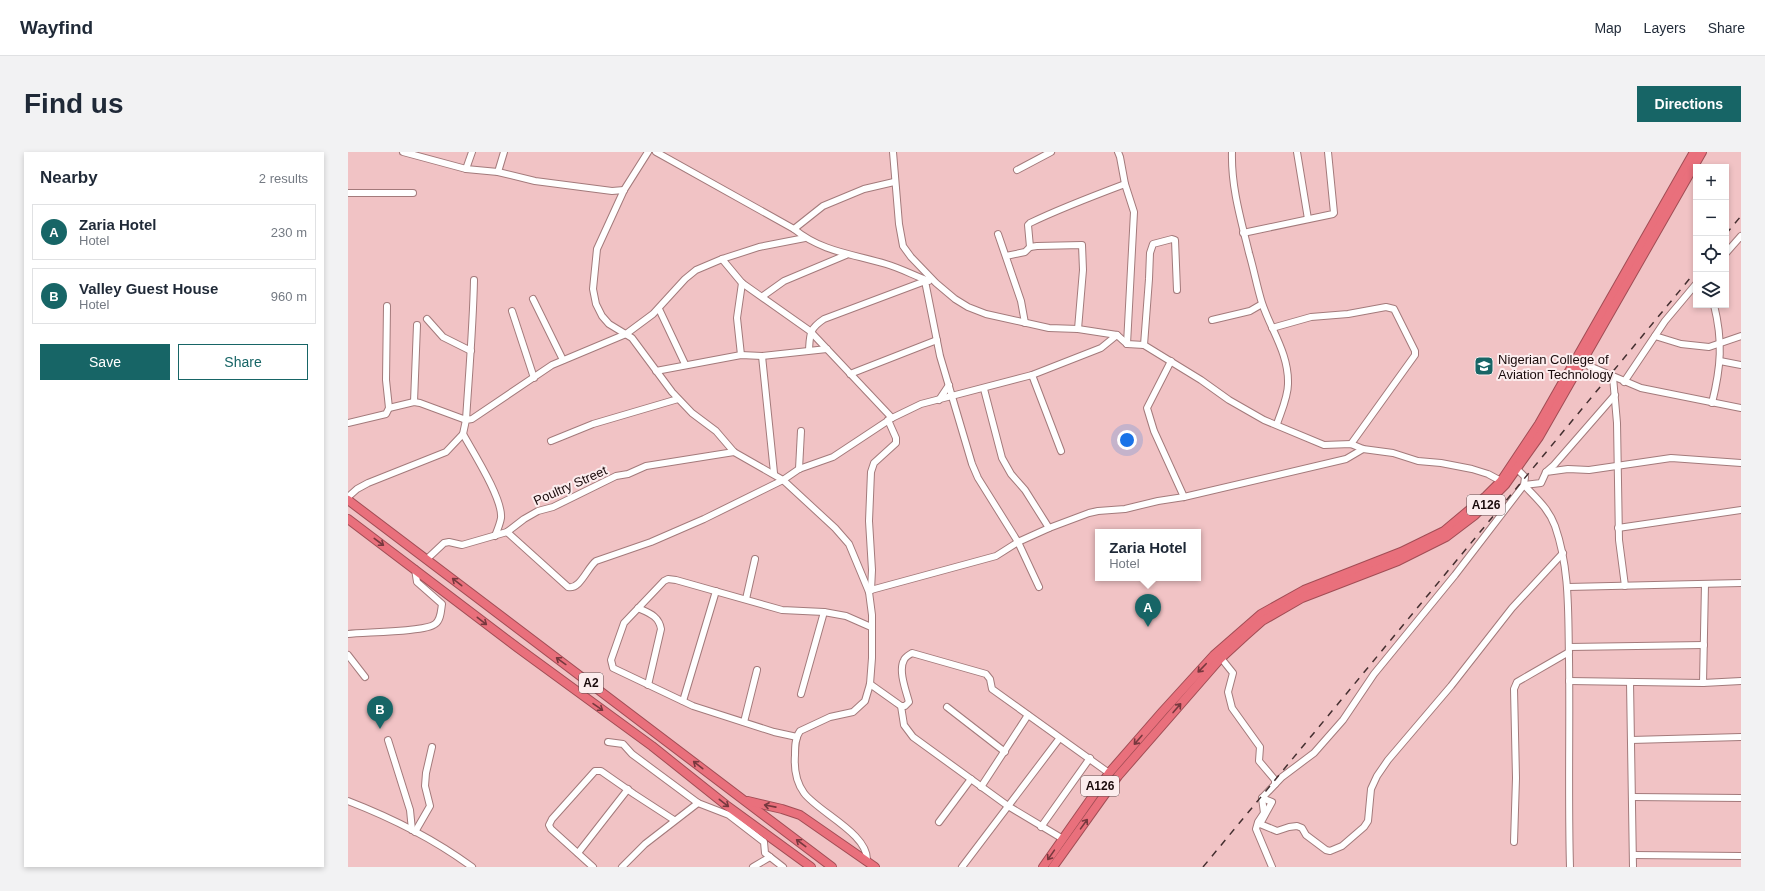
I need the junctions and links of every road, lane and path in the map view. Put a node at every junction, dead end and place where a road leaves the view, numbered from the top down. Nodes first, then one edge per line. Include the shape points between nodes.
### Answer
1 (472, 152) edge
2 (504, 152) edge
3 (648, 152) edge
4 (656, 152) edge
5 (892, 152) edge
6 (1051, 152) edge
7 (1118, 152) edge
8 (1232, 152) edge
9 (1297, 152) edge
10 (1328, 152) edge
11 (1694, 152) edge
12 (1702, 152) edge
13 (407, 153) edge
14 (466, 169) junction
15 (1017, 170) dead end
16 (498, 172) junction
17 (894, 182) junction
18 (1125, 184) junction
19 (624, 190) junction
20 (612, 191) junction
21 (348, 193) edge
22 (413, 193) dead end
23 (619, 201) junction
24 (1308, 219) junction
25 (794, 229) junction
26 (1243, 233) junction
27 (998, 234) dead end
28 (1741, 236) edge
29 (805, 238) junction
30 (1030, 247) junction
31 (1729, 250) edge
32 (846, 255) junction
33 (1006, 256) junction
34 (722, 258) junction
35 (474, 280) dead end
36 (926, 281) junction
37 (742, 283) junction
38 (936, 283) junction
39 (1693, 287) edge
40 (1177, 290) dead end
41 (762, 296) junction
42 (533, 299) dead end
43 (1262, 304) junction
44 (387, 306) dead end
45 (1715, 308) edge
46 (658, 309) junction
47 (512, 310) dead end
48 (427, 319) dead end
49 (1212, 320) dead end
50 (1025, 323) junction
51 (417, 325) dead end
52 (1272, 328) junction
53 (1078, 329) junction
54 (810, 331) junction
55 (626, 334) junction
56 (1117, 336) junction
57 (1655, 336) junction
58 (1741, 336) edge
59 (937, 340) junction
60 (1126, 344) junction
61 (1721, 344) junction
62 (1144, 345) junction
63 (828, 349) junction
64 (809, 350) junction
65 (471, 351) junction
66 (741, 355) junction
67 (762, 356) junction
68 (563, 360) junction
69 (1171, 361) junction
70 (1720, 361) junction
71 (1582, 363) junction
72 (685, 364) junction
73 (1741, 365) edge
74 (656, 371) junction
75 (850, 374) junction
76 (1032, 375) junction
77 (1613, 377) junction
78 (534, 378) junction
79 (1624, 382) junction
80 (949, 385) junction
81 (984, 389) junction
82 (1615, 395) junction
83 (952, 397) junction
84 (678, 400) junction
85 (939, 400) junction
86 (414, 402) junction
87 (1712, 403) junction
88 (389, 408) junction
89 (1741, 408) edge
90 (890, 419) junction
91 (466, 420) junction
92 (348, 424) edge
93 (1277, 424) junction
94 (801, 431) dead end
95 (463, 434) junction
96 (551, 441) dead end
97 (1351, 444) junction
98 (1363, 449) junction
99 (1061, 451) dead end
100 (734, 452) junction
101 (1741, 463) edge
102 (1618, 465) junction
103 (799, 469) junction
104 (1517, 469) junction
105 (1546, 472) junction
106 (774, 473) junction
107 (783, 480) junction
108 (1501, 481) junction
109 (1524, 485) junction
110 (348, 497) edge
111 (1184, 497) junction
112 (348, 500) edge
113 (1741, 510) edge
114 (348, 519) edge
115 (1049, 528) junction
116 (1618, 528) junction
117 (507, 532) junction
118 (495, 536) junction
119 (1018, 542) junction
120 (1563, 553) junction
121 (427, 559) junction
122 (756, 559) dead end
123 (414, 569) junction
124 (1741, 582) edge
125 (1705, 584) junction
126 (1625, 586) junction
127 (1039, 587) dead end
128 (1568, 587) junction
129 (716, 591) junction
130 (870, 591) junction
131 (746, 599) junction
132 (638, 608) junction
133 (824, 612) junction
134 (871, 627) junction
135 (348, 634) edge
136 (1704, 645) junction
137 (1569, 649) junction
138 (348, 655) edge
139 (1221, 658) junction
140 (757, 670) dead end
141 (365, 677) dead end
142 (1569, 681) junction
143 (1741, 681) edge
144 (1630, 682) junction
145 (1703, 683) junction
146 (870, 684) junction
147 (648, 685) junction
148 (801, 694) dead end
149 (683, 701) junction
150 (901, 706) junction
151 (947, 707) dead end
152 (1028, 715) junction
153 (744, 722) junction
154 (797, 736) junction
155 (1741, 737) edge
156 (1059, 738) junction
157 (388, 740) dead end
158 (1631, 740) junction
159 (608, 742) dead end
160 (432, 747) dead end
161 (1005, 752) junction
162 (1090, 758) junction
163 (1109, 773) junction
164 (971, 779) junction
165 (1275, 784) junction
166 (981, 787) junction
167 (628, 789) junction
168 (1632, 797) junction
169 (741, 798) junction
170 (1262, 798) junction
171 (1741, 798) edge
172 (348, 801) edge
173 (698, 803) junction
174 (1008, 806) junction
175 (674, 820) junction
176 (939, 822) dead end
177 (1041, 826) junction
178 (414, 831) junction
179 (1063, 839) junction
180 (1514, 842) dead end
181 (578, 853) junction
182 (1633, 855) junction
183 (1741, 856) edge
184 (770, 857) junction
185 (867, 861) junction
186 (810, 866) edge
187 (472, 867) edge
188 (594, 867) edge
189 (622, 867) edge
190 (754, 867) edge
191 (783, 867) edge
192 (832, 867) edge
193 (875, 867) edge
194 (962, 867) edge
195 (1043, 867) edge
196 (1053, 867) edge
197 (1272, 867) edge
198 (1570, 867) edge
199 (1633, 867) edge

1 - 14 street
2 - 16 street
3 - 19 street
4 - 25 street
5 - 17 street
6 - 15 street
7 - 18 street
8 - 26 street via 1237,208
9 - 24 street
10 - 24 street via 1334,212 1331,216
11 - 108 highway, A126 via 1550,406
12 - 71 highway, A126
13 - 14 street
14 - 16 street
16 - 20 street via 534,181
17 - 25 street via 864,189 823,206
17 - 38 street via 903,246 910,257
18 - 30 street via 1052,212 1028,225
18 - 60 street via 1134,212 1135,225
19 - 20 street
19 - 23 street
20 - 23 street
21 - 22 street
23 - 55 street via 597,250 593,289 602,316 609,324
24 - 26 street
25 - 29 street
26 - 43 street
27 - 33 street
28 - 31 street
29 - 32 street
29 - 34 street via 769,244
30 - 33 street via 1025,252
30 - 53 street via 1082,245 1083,270
32 - 36 street via 886,264
32 - 41 street via 784,281
33 - 50 street via 1021,301
34 - 37 street
34 - 46 street via 696,270
35 - 65 street
36 - 38 street
36 - 54 street via 824,320 814,325
36 - 59 street
37 - 41 street
37 - 66 street via 737,318
38 - 50 street via 955,299 978,311
39 - 57 street
40 - 62 street via 1175,240 1152,244
41 - 54 street
42 - 68 street
43 - 49 street via 1250,311
43 - 52 street
44 - 88 street via 386,380
45 - 61 street
46 - 55 street
46 - 72 street
47 - 78 street
48 - 65 street via 443,337
50 - 53 street via 1049,328
51 - 86 street
52 - 93 street via 1288,369 1285,401
52 - 97 street via 1311,317 1386,307 1394,309 1415,355
53 - 56 street
54 - 63 street
54 - 64 street
55 - 68 street
55 - 74 street via 636,342
56 - 60 street
56 - 76 street via 1101,348
57 - 61 street via 1688,345
57 - 79 street
58 - 61 street
59 - 75 street
59 - 80 street
60 - 62 street
61 - 70 street
62 - 69 street
63 - 64 street
63 - 75 street
64 - 67 street
65 - 91 street
66 - 67 street
66 - 72 street
67 - 106 street
68 - 78 street
69 - 93 street via 1229,400 1264,420
69 - 111 street via 1148,408 1154,431
70 - 73 street
70 - 87 street
71 - 77 street
71 - 104 highway, A126 via 1539,437
72 - 74 street
74 - 84 street
75 - 90 street
76 - 81 street
76 - 99 street
77 - 79 street
77 - 82 street
78 - 91 street via 472,419
79 - 87 street via 1655,392
80 - 83 street
80 - 85 street
81 - 83 street
81 - 115 street via 1002,458
82 - 102 street
82 - 105 street
83 - 85 street
83 - 119 street via 978,478
84 - 96 street via 600,422
84 - 100 street via 716,430
85 - 90 street via 921,404
86 - 88 street
86 - 91 street
87 - 89 street
88 - 92 street via 386,414
90 - 103 street via 833,457
90 - 130 street via 896,444 874,463 871,472
91 - 95 street
93 - 97 street via 1324,445
94 - 103 street
95 - 110 street via 446,452 368,483
95 - 118 street via 490,482 501,511
97 - 98 street
98 - 108 street via 1472,469
98 - 111 street via 1346,459
100 - 106 street
100 - 117 street, Poultry Street via 646,466 616,476 538,511
101 - 102 street via 1671,458
102 - 105 street via 1589,470
102 - 116 street
103 - 107 street
104 - 109 street via 1525,477
104 - 139 highway, A126 via 1489,503 1446,537 1406,557 1316,591 1292,603 1262,621
105 - 109 street via 1541,483
106 - 107 street
107 - 117 street via 651,542 596,561 573,588 568,587
107 - 130 street via 849,544
108 -> 163 highway, A126 via 1444,531 1401,552 1304,590 1261,614 1209,660
109 - 120 street via 1548,511
109 - 165 street via 1374,674 1343,720 1314,753
111 - 115 street via 1125,510 1098,511
112 - 121 highway, A2
113 - 116 street
114 -> 123 highway, A2
115 - 119 street
116 - 126 street
117 - 118 street, Poultry Street
118 - 121 street, Poultry Street via 462,545 444,543
119 - 127 street
119 - 130 street via 996,556
120 - 128 street
120 - 170 street via 1512,608 1451,686 1398,747 1371,789 1368,821 1349,842 1335,849 1326,850 1297,826 1277,831 1260,824 1272,802
169 -> 121 highway, A2
122 - 131 street
123 - 135 street via 417,582 442,604 439,620 435,625
123 -> 186 highway, A2
124 - 125 street
125 - 126 street
125 - 136 street
126 - 128 street
128 - 137 street
129 - 131 street
129 - 132 street via 668,579
129 - 149 street
130 - 134 street
131 - 133 street via 782,610
132 - 147 street via 657,618 661,629
132 - 147 street via 624,623 610,664 613,668
133 - 134 street via 846,616
133 - 148 street
134 - 146 street
136 - 137 street
136 - 145 street
137 - 142 street
137 - 180 street via 1517,682 1514,689
138 - 141 street
139 - 165 street via 1233,673 1228,692 1232,708 1260,747 1259,761 1275,780
196 -> 139 highway, A126 via 1118,776
140 - 153 street
142 - 144 street
142 - 198 street
143 - 145 street
144 - 145 street
144 - 158 street
146 - 150 street
146 - 154 street via 865,701 858,709 830,717 804,729
147 - 149 street
149 - 153 street
150 - 152 street via 909,702 902,679 902,667 904,659 912,653 986,674 992,689
150 - 164 street via 904,725 913,737
151 - 161 street
152 - 156 street
152 - 161 street
153 - 154 street via 774,732
154 - 185 street via 795,772 801,788 812,801 850,831 866,852
155 - 158 street
156 - 162 street
156 - 174 street
157 - 178 street
158 - 168 street
159 - 173 street via 623,744 632,754
160 - 178 street via 426,780 430,806
161 - 166 street
162 - 163 street
162 - 177 street
163 - 179 highway, A126
164 - 166 street
164 - 176 street
165 - 170 street
166 - 174 street
167 - 175 street
167 - 181 street
167 - 181 street via 601,771 594,771 552,819 549,825 551,829
168 - 171 street
168 - 182 street
185 -> 169 highway via 800,815
192 -> 169 highway, A2
170 - 197 street via 1264,813 1256,829
172 - 178 street
173 - 175 street
173 - 184 street via 729,816 764,842 765,853
174 - 177 street
174 - 194 street
175 - 189 street
177 - 179 street
178 - 187 street via 448,849
179 -> 195 highway, A126
181 - 188 street
182 - 183 street
182 - 199 street
184 - 190 street
184 - 191 street
185 - 193 highway

